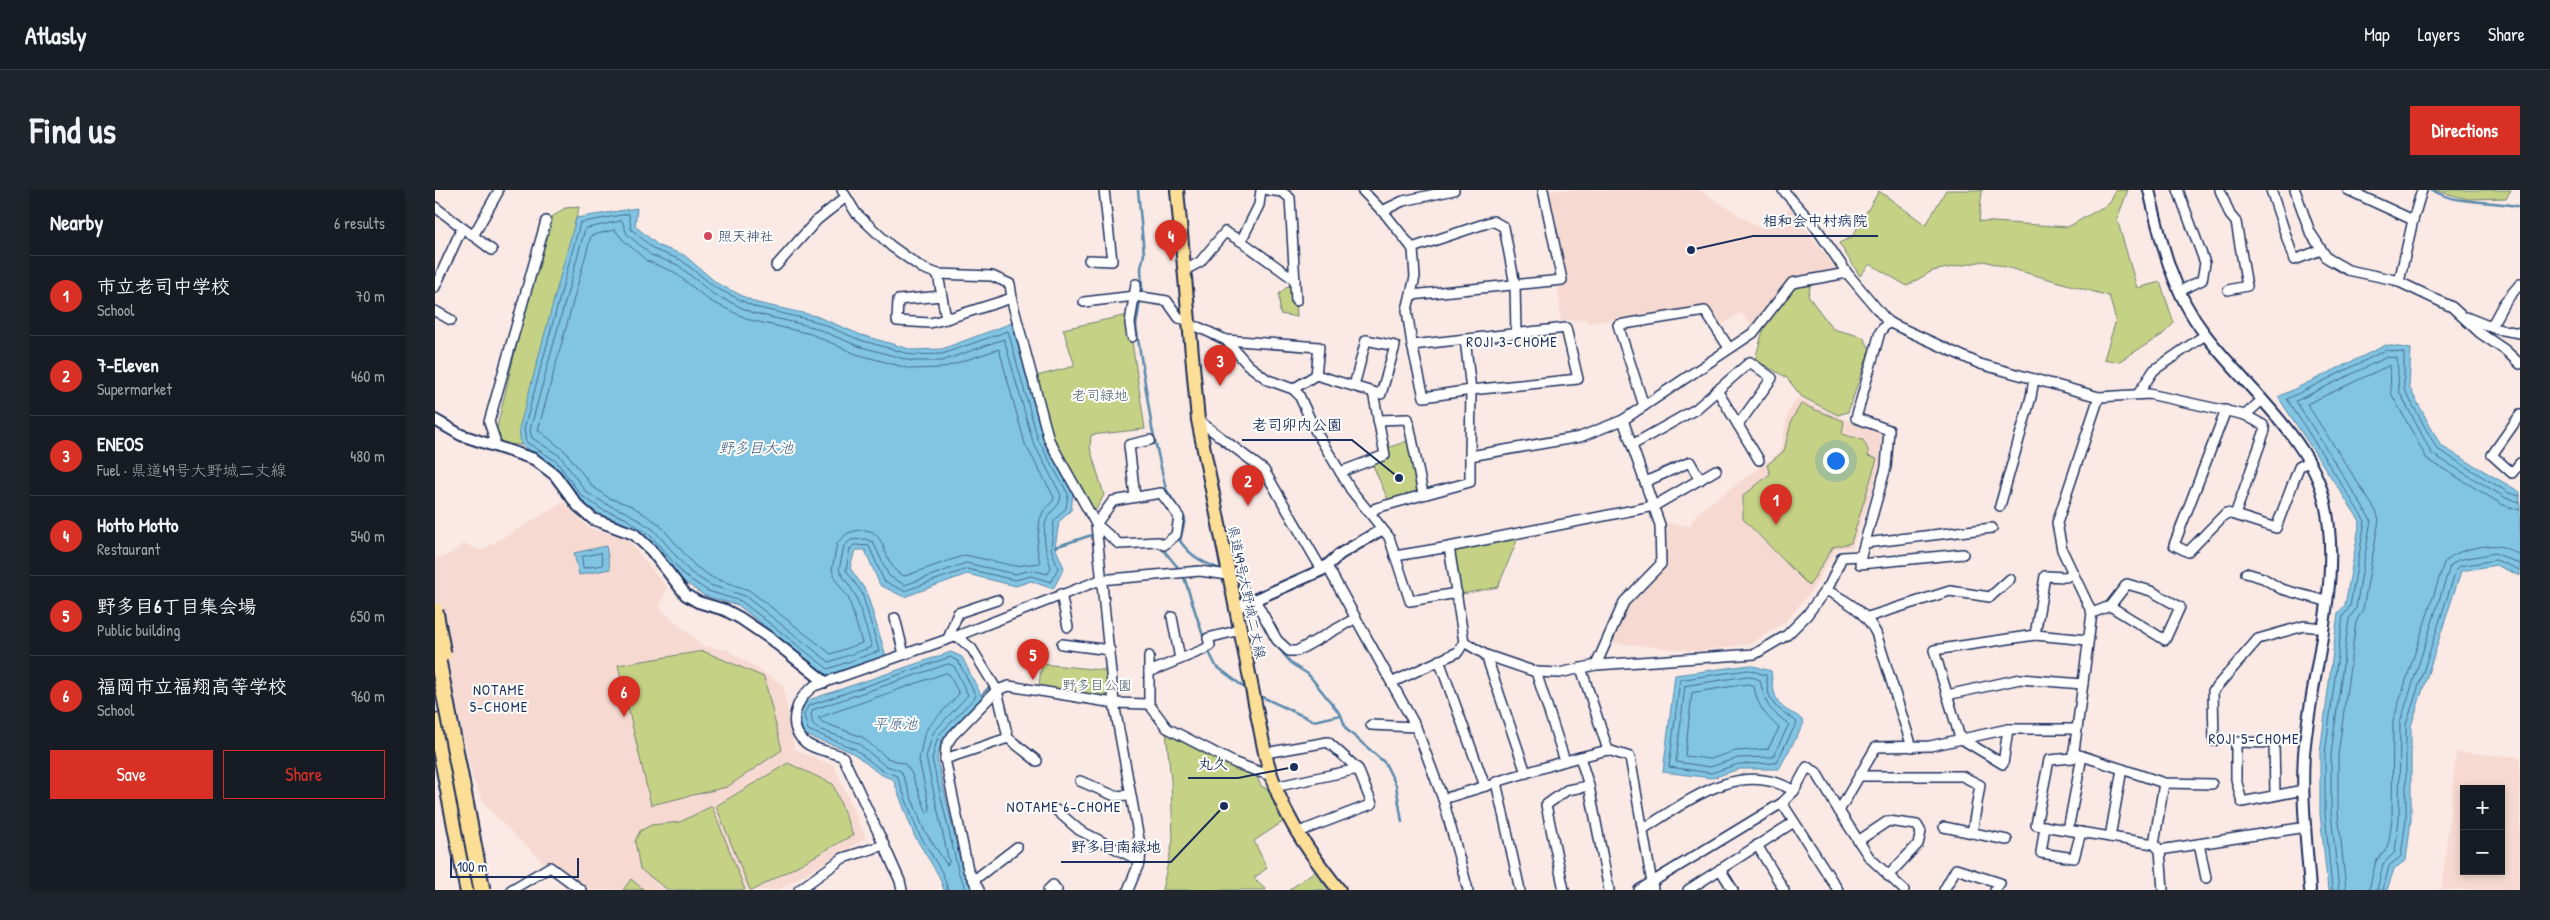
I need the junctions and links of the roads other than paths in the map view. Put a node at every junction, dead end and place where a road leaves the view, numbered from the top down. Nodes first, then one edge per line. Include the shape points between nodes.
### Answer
1 (1104, 190) edge
2 (1177, 190) edge
3 (1261, 190) edge
4 (1269, 190) edge
5 (1362, 190) edge
6 (1454, 190) edge
7 (1543, 190) edge
8 (1783, 190) edge
9 (2149, 190) edge
10 (2178, 190) edge
11 (2220, 190) edge
12 (2271, 190) edge
13 (2298, 190) edge
14 (2348, 190) edge
15 (2422, 190) edge
16 (498, 192) dead end
17 (844, 193) edge
18 (435, 207) edge
19 (1382, 211) junction
20 (2413, 220) junction
21 (547, 221) dead end
22 (462, 228) junction
23 (473, 236) junction
24 (1241, 241) junction
25 (1412, 248) junction
26 (492, 250) dead end
27 (2321, 250) junction
28 (1089, 260) dead end
29 (776, 266) dead end
30 (1185, 270) junction
31 (1847, 273) junction
32 (938, 274) junction
33 (1295, 280) junction
34 (2399, 282) junction
35 (1136, 284) dead end
36 (2520, 284) edge
37 (1515, 285) junction
38 (435, 287) edge
39 (2228, 290) dead end
40 (2180, 291) junction
41 (1411, 295) junction
42 (942, 296) junction
43 (1139, 297) junction
44 (1012, 298) junction
45 (1296, 301) dead end
46 (1084, 302) dead end
47 (435, 311) edge
48 (2461, 315) junction
49 (946, 319) junction
50 (451, 320) dead end
51 (1888, 322) junction
52 (1189, 324) junction
53 (2491, 327) junction
54 (1517, 333) junction
55 (2520, 333) edge
56 (2205, 335) junction
57 (1132, 337) dead end
58 (1465, 339) junction
59 (1226, 340) junction
60 (1412, 345) junction
61 (1729, 348) junction
62 (2520, 364) edge
63 (1316, 375) junction
64 (2034, 379) junction
65 (1354, 386) junction
66 (1293, 390) junction
67 (1471, 390) junction
68 (1717, 390) junction
69 (1373, 392) junction
70 (2138, 394) junction
71 (2099, 397) junction
72 (2261, 401) junction
73 (1644, 406) junction
74 (2226, 410) junction
75 (2245, 415) junction
76 (2520, 415) edge
77 (435, 420) edge
78 (1199, 420) junction
79 (1378, 420) junction
80 (1623, 420) junction
81 (1738, 425) junction
82 (1150, 440) dead end
83 (493, 444) junction
84 (1632, 445) junction
85 (1471, 456) junction
86 (1699, 458) dead end
87 (1759, 460) dead end
88 (2309, 461) junction
89 (1690, 462) junction
90 (2520, 463) edge
91 (1716, 470) dead end
92 (1340, 472) junction
93 (1700, 480) junction
94 (1645, 482) junction
95 (1423, 494) junction
96 (1135, 497) junction
97 (1655, 506) junction
98 (2000, 506) dead end
99 (1371, 513) junction
100 (2235, 515) junction
101 (1096, 524) junction
102 (1992, 528) dead end
103 (1381, 530) junction
104 (1865, 543) junction
105 (1449, 547) junction
106 (1963, 554) dead end
107 (1395, 556) junction
108 (1861, 556) junction
109 (1325, 568) junction
110 (1227, 571) junction
111 (2073, 573) junction
112 (2246, 573) dead end
113 (2010, 579) dead end
114 (1100, 580) junction
115 (1826, 590) junction
116 (1457, 593) junction
117 (1061, 594) junction
118 (997, 600) dead end
119 (1252, 601) junction
120 (2326, 601) junction
121 (2110, 606) junction
122 (1236, 608) junction
123 (435, 611) edge
124 (2092, 613) junction
125 (1172, 617) dead end
126 (1868, 617) junction
127 (895, 618) dead end
128 (1355, 618) junction
129 (1068, 627) dead end
130 (2322, 628) junction
131 (1241, 630) junction
132 (2035, 635) junction
133 (953, 637) junction
134 (2089, 640) junction
135 (1464, 642) junction
136 (435, 644) edge
137 (1062, 644) dead end
138 (1110, 650) junction
139 (904, 654) junction
140 (1485, 655) junction
141 (1149, 656) dead end
142 (1180, 659) junction
143 (1439, 660) junction
144 (1596, 664) junction
145 (1581, 668) junction
146 (1149, 672) junction
147 (1536, 672) junction
148 (825, 682) junction
149 (1393, 682) junction
150 (2083, 684) junction
151 (997, 690) junction
152 (1947, 695) junction
153 (1114, 703) junction
154 (1149, 704) junction
155 (435, 721) edge
156 (1371, 725) dead end
157 (1417, 727) junction
158 (2008, 729) junction
159 (2077, 729) junction
160 (1007, 738) junction
161 (1960, 738) junction
162 (2214, 741) dead end
163 (1912, 747) junction
164 (1608, 750) junction
165 (1265, 753) junction
166 (2078, 754) junction
167 (1580, 758) junction
168 (945, 759) junction
169 (1037, 761) dead end
170 (1565, 761) junction
171 (1358, 769) junction
172 (2122, 769) junction
173 (1526, 773) junction
174 (1859, 776) junction
175 (1079, 781) dead end
176 (1272, 781) junction
177 (1496, 782) junction
178 (2164, 783) junction
179 (2213, 784) dead end
180 (1485, 786) junction
181 (1589, 786) junction
182 (1794, 790) junction
183 (2303, 790) junction
184 (2275, 794) junction
185 (1129, 795) junction
186 (1443, 799) junction
187 (1782, 803) junction
188 (466, 809) junction
189 (1056, 810) dead end
190 (1839, 811) junction
191 (1794, 822) junction
192 (2045, 826) junction
193 (1945, 827) dead end
194 (2305, 827) junction
195 (1643, 829) junction
196 (2068, 830) junction
197 (2081, 832) junction
198 (1296, 833) junction
199 (1972, 833) junction
200 (2110, 837) junction
201 (2007, 840) dead end
202 (1858, 841) junction
203 (2199, 844) junction
204 (883, 845) junction
205 (1757, 845) junction
206 (2157, 847) junction
207 (1017, 848) dead end
208 (1140, 861) junction
209 (1720, 869) junction
210 (1889, 876) junction
211 (2205, 878) dead end
212 (974, 880) junction
213 (1652, 888) edge
214 (468, 890) edge
215 (482, 890) edge
216 (511, 890) edge
217 (581, 890) edge
218 (800, 890) edge
219 (901, 890) edge
220 (979, 890) edge
221 (1048, 890) edge
222 (1057, 890) edge
223 (1128, 890) edge
224 (1339, 890) edge
225 (1468, 890) edge
226 (1519, 890) edge
227 (1564, 890) edge
228 (1609, 890) edge
229 (1639, 890) edge
230 (1688, 890) edge
231 (1733, 890) edge
232 (1784, 890) edge
233 (1838, 890) edge
234 (1904, 890) edge
235 (1944, 890) edge
236 (1995, 890) edge
237 (2163, 890) edge
238 (2310, 890) edge

1 - 28 street via 1112,261
2 - 30 main road, 県道49号大野城二丈線
3 - 24 street via 1259,205
4 - 33 street via 1282,192 1290,198
5 - 19 street
6 - 19 street via 1403,201
7 - 37 street via 1562,280
8 - 31 street via 1815,226
9 - 40 street via 2167,260
10 - 40 street via 2205,263 2202,280
11 - 39 street via 2236,222 2247,286
12 - 27 street via 2294,260
13 - 27 street via 2306,222
14 - 20 street
15 - 20 street
16 - 23 street
17 - 29 street
17 - 32 street via 856,213 891,246 922,268
18 - 22 street
19 - 25 street
20 - 34 street
21 - 83 street via 489,422 495,440
22 - 23 street
22 - 38 street
23 - 26 street
24 - 30 street via 1225,232 1200,262
24 - 33 street
25 - 37 street via 1493,221 1504,227
25 - 41 street via 1415,277
27 - 34 street via 2334,264 2348,270
30 - 52 main road, 県道49号大野城二丈線
31 - 51 street
31 - 61 street via 1792,283 1753,332
32 - 42 street
32 - 44 street via 992,276 1010,284
33 - 45 street
34 - 48 street via 2452,307
35 - 43 street
36 - 53 street via 2504,303
37 - 41 street
37 - 54 street
40 - 56 street
41 - 60 street via 1407,310
42 - 49 street
42 - 49 street via 898,300 897,321 930,323
43 - 46 street
43 - 52 street via 1167,300 1179,318
43 - 57 street via 1131,323
44 - 49 street
44 - 101 street via 1049,440
47 - 50 street
48 - 53 street
48 - 62 street
51 - 64 street via 1980,364
51 - 104 street via 1880,332 1856,418 1889,430 1886,467
52 - 59 street
52 - 78 main road, 県道49号大野城二丈線
53 - 55 street
54 - 58 street
54 - 67 street via 1566,328 1578,379
56 - 70 street via 2155,370
56 - 72 street
58 - 60 street
58 - 67 street
59 - 63 street via 1319,347
59 - 66 street via 1248,365 1268,380
60 - 67 street via 1423,397
61 - 73 street
61 - 73 street via 1705,311 1617,325
63 - 65 street
63 - 66 street
64 - 71 street
64 - 98 street
65 - 69 street
65 - 69 street via 1366,340 1395,346 1381,394
66 - 92 street via 1299,395
67 - 85 street
68 - 81 street
68 - 81 street via 1750,362 1772,378
68 - 84 street via 1696,409
69 - 79 street
70 - 71 street
70 - 74 street
71 - 111 street via 2057,523 2062,550
72 - 75 street
72 - 88 street via 2294,437
73 - 80 street
74 - 75 street
74 - 100 street via 2174,545 2188,552 2226,513
75 - 100 street via 2263,425 2265,430
76 - 90 street via 2492,455 2512,473
77 - 83 street via 461,435
78 - 109 street via 1264,470
78 - 110 main road, 県道49号大野城二丈線
79 - 92 street via 1385,455
79 - 95 street via 1408,420
80 - 84 street
80 - 85 street via 1580,437
81 - 87 street
82 - 96 street via 1129,445
83 - 148 street via 534,459 555,475 578,506 593,519 634,534 686,594 740,618
84 - 94 street
85 - 95 street via 1470,482
86 - 89 street
88 - 100 street via 2299,468 2276,528
88 - 120 street via 2321,490 2331,536 2331,571
89 - 93 street
89 - 94 street
91 - 93 street
92 - 99 street
93 - 97 street
94 - 97 street
95 - 99 street via 1375,508
96 - 101 street via 1113,501
96 - 101 street via 1161,493 1179,517 1176,536 1164,545 1158,542 1119,544
97 - 105 street
97 - 144 street via 1660,525 1661,564 1624,602
99 - 103 street
101 - 114 street
102 - 104 street
103 - 107 street via 1389,537
103 - 109 street via 1340,554
104 - 108 street
105 - 107 street
105 - 116 street
106 - 108 street via 1860,564
107 - 116 street via 1410,601
108 - 115 street via 1842,557
109 - 119 street
109 - 128 street
110 - 114 street
110 - 122 main road, 県道49号大野城二丈線
111 - 124 street
111 - 132 street via 2045,576
112 - 120 street via 2263,578 2281,590
113 - 126 street via 1990,597 1950,591
114 - 117 street
114 - 138 street
115 - 126 street
115 - 144 street via 1787,635 1755,654
116 - 135 street
117 - 129 street
117 - 133 street
118 - 133 street via 958,613
119 - 122 street
119 - 128 street via 1277,640 1289,651 1297,650
120 - 130 street
121 - 121 street via 2127,584 2151,591 2180,607 2165,640
121 - 124 street
122 - 131 main road, 県道49号大野城二丈線
123 - 188 highway, bridge via 455,716
124 - 134 street
125 - 142 street
126 - 163 street
127 - 139 street
128 - 149 street
130 - 162 street via 2304,626 2258,639 2213,690
130 - 183 street via 2309,712
131 - 142 street via 1208,638 1207,647
131 - 165 main road, 県道49号大野城二丈線
132 - 134 street
132 - 152 street via 1934,650
133 - 139 street
133 - 151 street via 972,649
134 - 150 street
135 - 140 street
135 - 143 street via 1458,652
136 - 188 highway, bridge
137 - 138 street
138 - 153 street
139 - 148 street
140 - 147 street
140 - 173 street
141 - 146 street
142 - 146 street
143 - 149 street
143 - 180 street
144 - 145 street
145 - 147 street via 1559,673
145 - 164 street
146 - 154 street
147 - 170 street
148 - 204 street via 804,693 795,710 795,723 806,743 843,757
149 - 157 street
150 - 152 street via 2020,678
150 - 159 street
151 - 153 street via 1009,686
151 - 160 street
151 - 168 street via 952,736 946,746
152 - 161 street
153 - 154 street
153 - 185 street
154 - 176 street via 1167,728
155 - 214 highway
156 - 157 street
157 - 186 street
158 - 159 street
158 - 161 street
158 - 161 street via 2003,764
159 - 166 street
160 - 168 street
160 - 169 street
161 - 163 street
163 - 174 street via 1876,747
164 - 167 street
164 - 195 street via 1630,757
165 - 171 street via 1328,742
165 - 176 main road, 県道49号大野城二丈線
166 - 172 street
166 - 192 street via 2073,758 2049,760 2036,825
166 - 196 street
167 - 170 street
167 - 181 street
168 - 212 street via 968,870
170 - 173 street
171 - 176 street
171 - 198 street via 1372,804
172 - 178 street
172 - 200 street
173 - 177 street
174 - 190 street
174 - 199 street via 1962,776 1980,786
175 - 185 street via 1115,796
176 - 198 main road, 県道49号大野城二丈線
177 - 180 street
177 - 226 street
178 - 179 street
178 - 206 street
180 - 186 street
181 - 227 street via 1567,790 1546,805
181 - 228 street
182 - 187 street
182 - 190 street via 1807,767 1816,772
182 - 195 street via 1781,782 1761,778 1738,779 1701,792
183 - 184 street
183 - 194 street
184 - 184 street via 2274,743 2236,742 2236,779 2242,802
185 - 208 street via 1141,850
186 - 225 street
187 - 191 street
187 - 213 street
188 - 215 highway, bridge
189 - 208 street via 1079,830
190 - 202 street
191 - 205 street
191 - 233 street
192 - 196 street
192 - 197 street via 2041,853 2074,858
193 - 199 street
194 - 203 street
194 - 238 street
195 - 213 street
196 - 197 street
197 - 200 street
198 - 224 main road, 県道49号大野城二丈線
199 - 201 street
200 - 206 street
202 - 210 street
202 - 210 street via 1889,821 1917,825 1921,832 1917,844
203 - 206 street
203 - 211 street
204 - 218 street via 843,858
204 - 219 street
205 - 209 street
205 - 232 street
206 - 237 street
207 - 212 street
208 - 223 street
209 - 230 street
209 - 231 street
210 - 234 street
212 - 220 street
213 - 229 street
216 - 217 street via 550,867
221 - 222 street via 1053,886
235 - 236 street via 1956,869 2000,883

